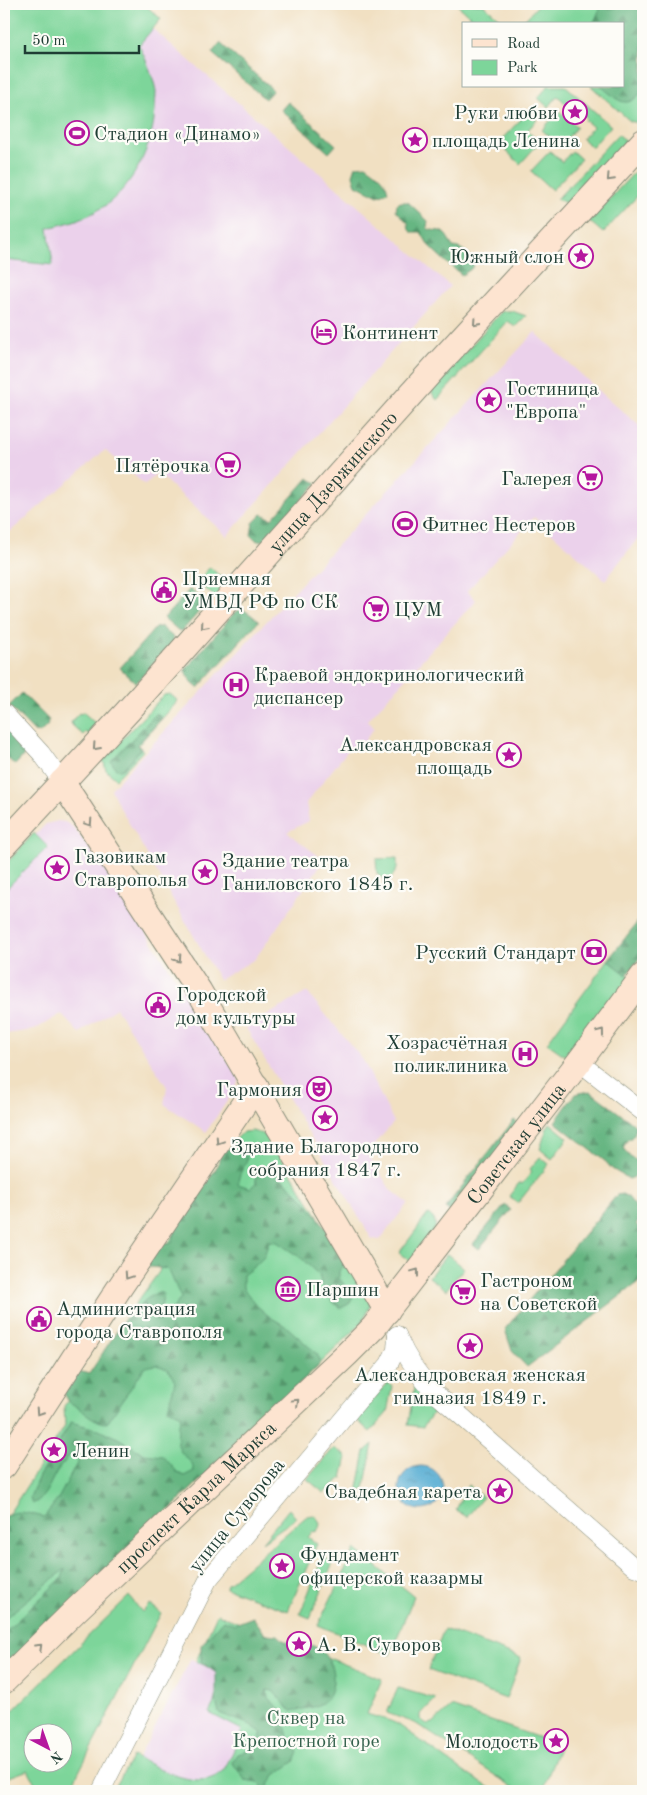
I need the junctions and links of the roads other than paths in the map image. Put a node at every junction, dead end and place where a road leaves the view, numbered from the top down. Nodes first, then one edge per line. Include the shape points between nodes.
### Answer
1 (643, 142) edge
2 (4, 713) edge
3 (62, 782) junction
4 (4, 845) edge
5 (643, 976) edge
6 (579, 1062) junction
7 (256, 1086) junction
8 (643, 1112) edge
9 (387, 1311) junction
10 (397, 1335) junction
11 (4, 1466) edge
12 (643, 1570) edge
13 (4, 1681) edge
14 (101, 1791) edge

1 -> 3 main road, улица Дзержинского via 437,365
2 - 3 street via 41,753
3 - 4 main road, улица Дзержинского
3 -> 7 main road via 199,991
6 -> 5 main road, Советская улица
6 - 8 street
9 -> 6 main road, Советская улица
7 - 9 main road
7 -> 11 main road
9 - 10 street
13 -> 9 main road, проспект Карла Маркса via 347,1354
10 - 12 street via 422,1381 634,1567
10 - 14 street, улица Суворова via 396,1350 389,1364 208,1580

